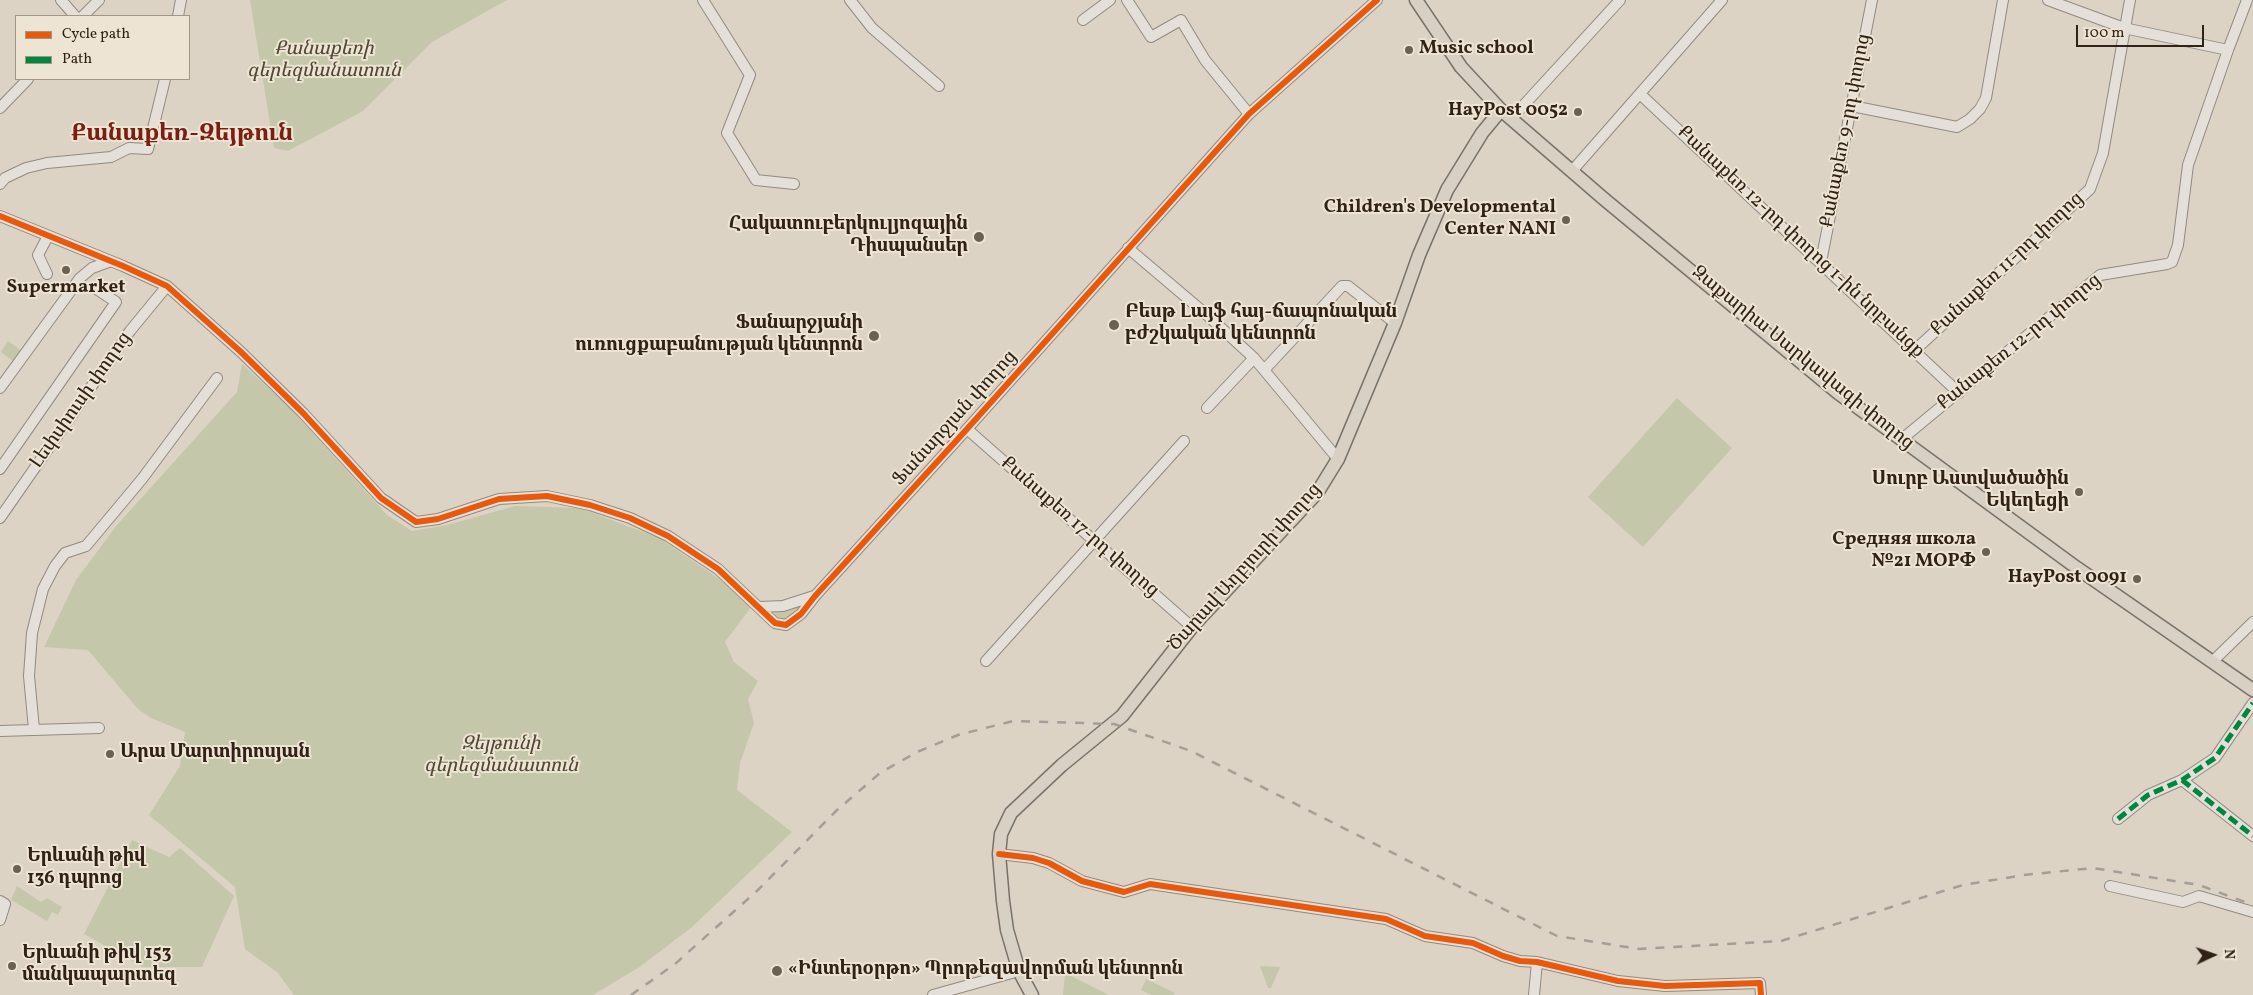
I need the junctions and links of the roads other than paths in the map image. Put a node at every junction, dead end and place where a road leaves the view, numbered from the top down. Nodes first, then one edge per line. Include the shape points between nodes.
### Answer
1 (61, 0) edge
2 (99, 0) edge
3 (104, 0) edge
4 (181, 0) edge
5 (703, 0) edge
6 (850, 0) edge
7 (1110, 0) edge
8 (1127, 0) edge
9 (1377, 0) edge
10 (1416, 0) edge
11 (1620, 0) edge
12 (1722, 0) edge
13 (1872, 0) edge
14 (2003, 0) edge
15 (2048, 0) edge
16 (2130, 0) edge
17 (2247, 0) edge
18 (74, 15) edge
19 (84, 15) edge
20 (90, 15) edge
21 (178, 15) edge
22 (1083, 20) dead end
23 (2124, 28) junction
24 (2228, 50) junction
25 (21, 80) edge
26 (27, 80) edge
27 (165, 80) edge
28 (939, 86) dead end
29 (1640, 94) junction
30 (0, 102) edge
31 (1852, 106) junction
32 (0, 108) edge
33 (1501, 110) junction
34 (1249, 114) junction
35 (1511, 119) junction
36 (1572, 171) junction
37 (0, 184) edge
38 (794, 184) dead end
39 (0, 216) edge
40 (48, 236) junction
41 (1128, 248) junction
42 (111, 261) junction
43 (1821, 262) junction
44 (48, 274) dead end
45 (167, 286) junction
46 (95, 288) dead end
47 (1395, 323) junction
48 (1915, 350) junction
49 (1254, 358) junction
50 (1265, 370) junction
51 (217, 378) dead end
52 (0, 388) edge
53 (1959, 393) junction
54 (1207, 408) dead end
55 (967, 429) junction
56 (1902, 439) junction
57 (1184, 441) dead end
58 (1338, 459) junction
59 (0, 469) edge
60 (0, 518) edge
61 (1094, 541) junction
62 (815, 596) junction
63 (759, 607) junction
64 (2253, 622) edge
65 (1192, 627) junction
66 (986, 660) dead end
67 (2212, 662) junction
68 (2253, 690) edge
69 (2253, 702) edge
70 (99, 728) dead end
71 (34, 729) junction
72 (0, 731) edge
73 (2182, 780) junction
74 (2118, 819) dead end
75 (2253, 836) edge
76 (1000, 854) junction
77 (2110, 886) dead end
78 (0, 901) edge
79 (2253, 912) edge
80 (0, 920) edge
81 (1537, 962) junction
82 (1019, 971) junction
83 (933, 995) edge
84 (1032, 995) edge
85 (1534, 995) edge
86 (1761, 995) edge

1 - 18 street
2 - 19 street
3 - 20 street
4 - 21 street
5 - 38 street via 750,75 727,133 756,180
6 - 28 street via 872,28
7 - 22 street
8 - 34 street via 1151,37 1181,20 1205,60
9 - 34 street, Ֆանարջյան փողոց
10 - 33 main road, Զաքարիա Սարկավագի փողոց via 1461,66
11 - 35 street
12 - 29 street
13 - 31 street, Քանաքեռ 9-րդ փողոց
14 - 31 street via 1986,98 1970,119 1957,128
15 - 23 street
16 - 23 street, Քանաքեռ 11-րդ փողոց
17 - 24 street, Քանաքեռ 12-րդ փողոց
23 - 24 street
23 - 48 street, Քանաքեռ 11-րդ փողոց via 2103,153 2090,189
24 - 53 street, Քանաքեռ 12-րդ փողոց via 2188,165 2178,246 2172,262 2100,275
25 - 30 street
26 - 32 street
27 - 37 street via 148,149 129,148 111,157 47,163 5,178
29 - 36 street
29 - 43 street, Քանաքեռ 12-րդ փողոց 1-ին նրբանցք
31 - 43 street, Քանաքեռ 9-րդ փողոց
33 - 35 main road, Զաքարիա Սարկավագի փողոց
33 - 47 main road, Ծարավ Աղբյուրի փողոց via 1482,133 1447,190
34 - 41 street, Ֆանարջյան փողոց
35 - 36 main road, Զաքարիա Սարկավագի փողոց
36 - 56 main road, Զաքարիա Սարկավագի փողոց via 1838,393
39 - 40 street, Ֆանարջյան փողոց
40 - 42 street, Ֆանարջյան փողոց
40 - 44 street via 38,255
41 - 49 street via 1208,314
41 - 55 street, Ֆանարջյան փողոց
42 - 45 street, Ֆանարջյան փողոց
42 - 52 street via 92,268 69,290
43 - 48 street, Քանաքեռ 12-րդ փողոց 1-ին նրբանցք
45 - 60 street, Լեփսիուսի փողոց via 130,331
45 - 63 street, Ֆանարջյան փողոց via 303,412 381,498 416,522 438,519 499,499 547,496 590,505 630,518 668,536 718,569
46 - 59 street via 116,302
47 - 50 street via 1345,285
47 - 58 main road, Ծարավ Աղբյուրի փողոց
48 - 53 street, Քանաքեռ 12-րդ փողոց 1-ին նրբանցք
49 - 50 street
49 - 54 street
50 - 58 street
51 - 71 street via 142,479 92,538 83,547 65,553 51,574 43,590 32,633 29,676
53 - 56 street, Քանաքեռ 12-րդ փողոց
55 - 61 street, Քանաքեռ 17-րդ փողոց
55 - 62 street, Ֆանարջյան փողոց
56 - 67 main road, Զաքարիա Սարկավագի փողոց
57 - 61 street
58 - 65 main road, Ծարավ Աղբյուրի փողոց via 1317,493
61 - 65 street, Քանաքեռ 17-րդ փողոց
61 - 66 street
62 - 63 street via 783,606
62 - 63 street, Ֆանարջյան փողոց via 795,620 786,625 775,623
64 - 67 street
65 - 76 main road, Ծարավ Աղբյուրի փողոց via 1114,724 1062,765 1011,813 1001,834
67 - 68 main road, Զաքարիա Սարկավագի փողոց
69 - 73 street via 2215,758
70 - 71 street
71 - 72 street
73 - 74 street via 2148,795
73 - 75 street
76 - 81 street via 1041,861 1082,881 1124,892 1150,884 1386,919 1425,936 1473,942 1503,956
76 - 82 main road, Ծարավ Աղբյուրի փողոց via 1007,930
77 - 79 street via 2183,902 2199,896
78 - 80 street via 5,904
81 - 85 street
81 - 86 street via 1618,981 1665,986 1760,983
82 - 83 street
82 - 84 main road, Ծարավ Աղբյուրի փողոց

